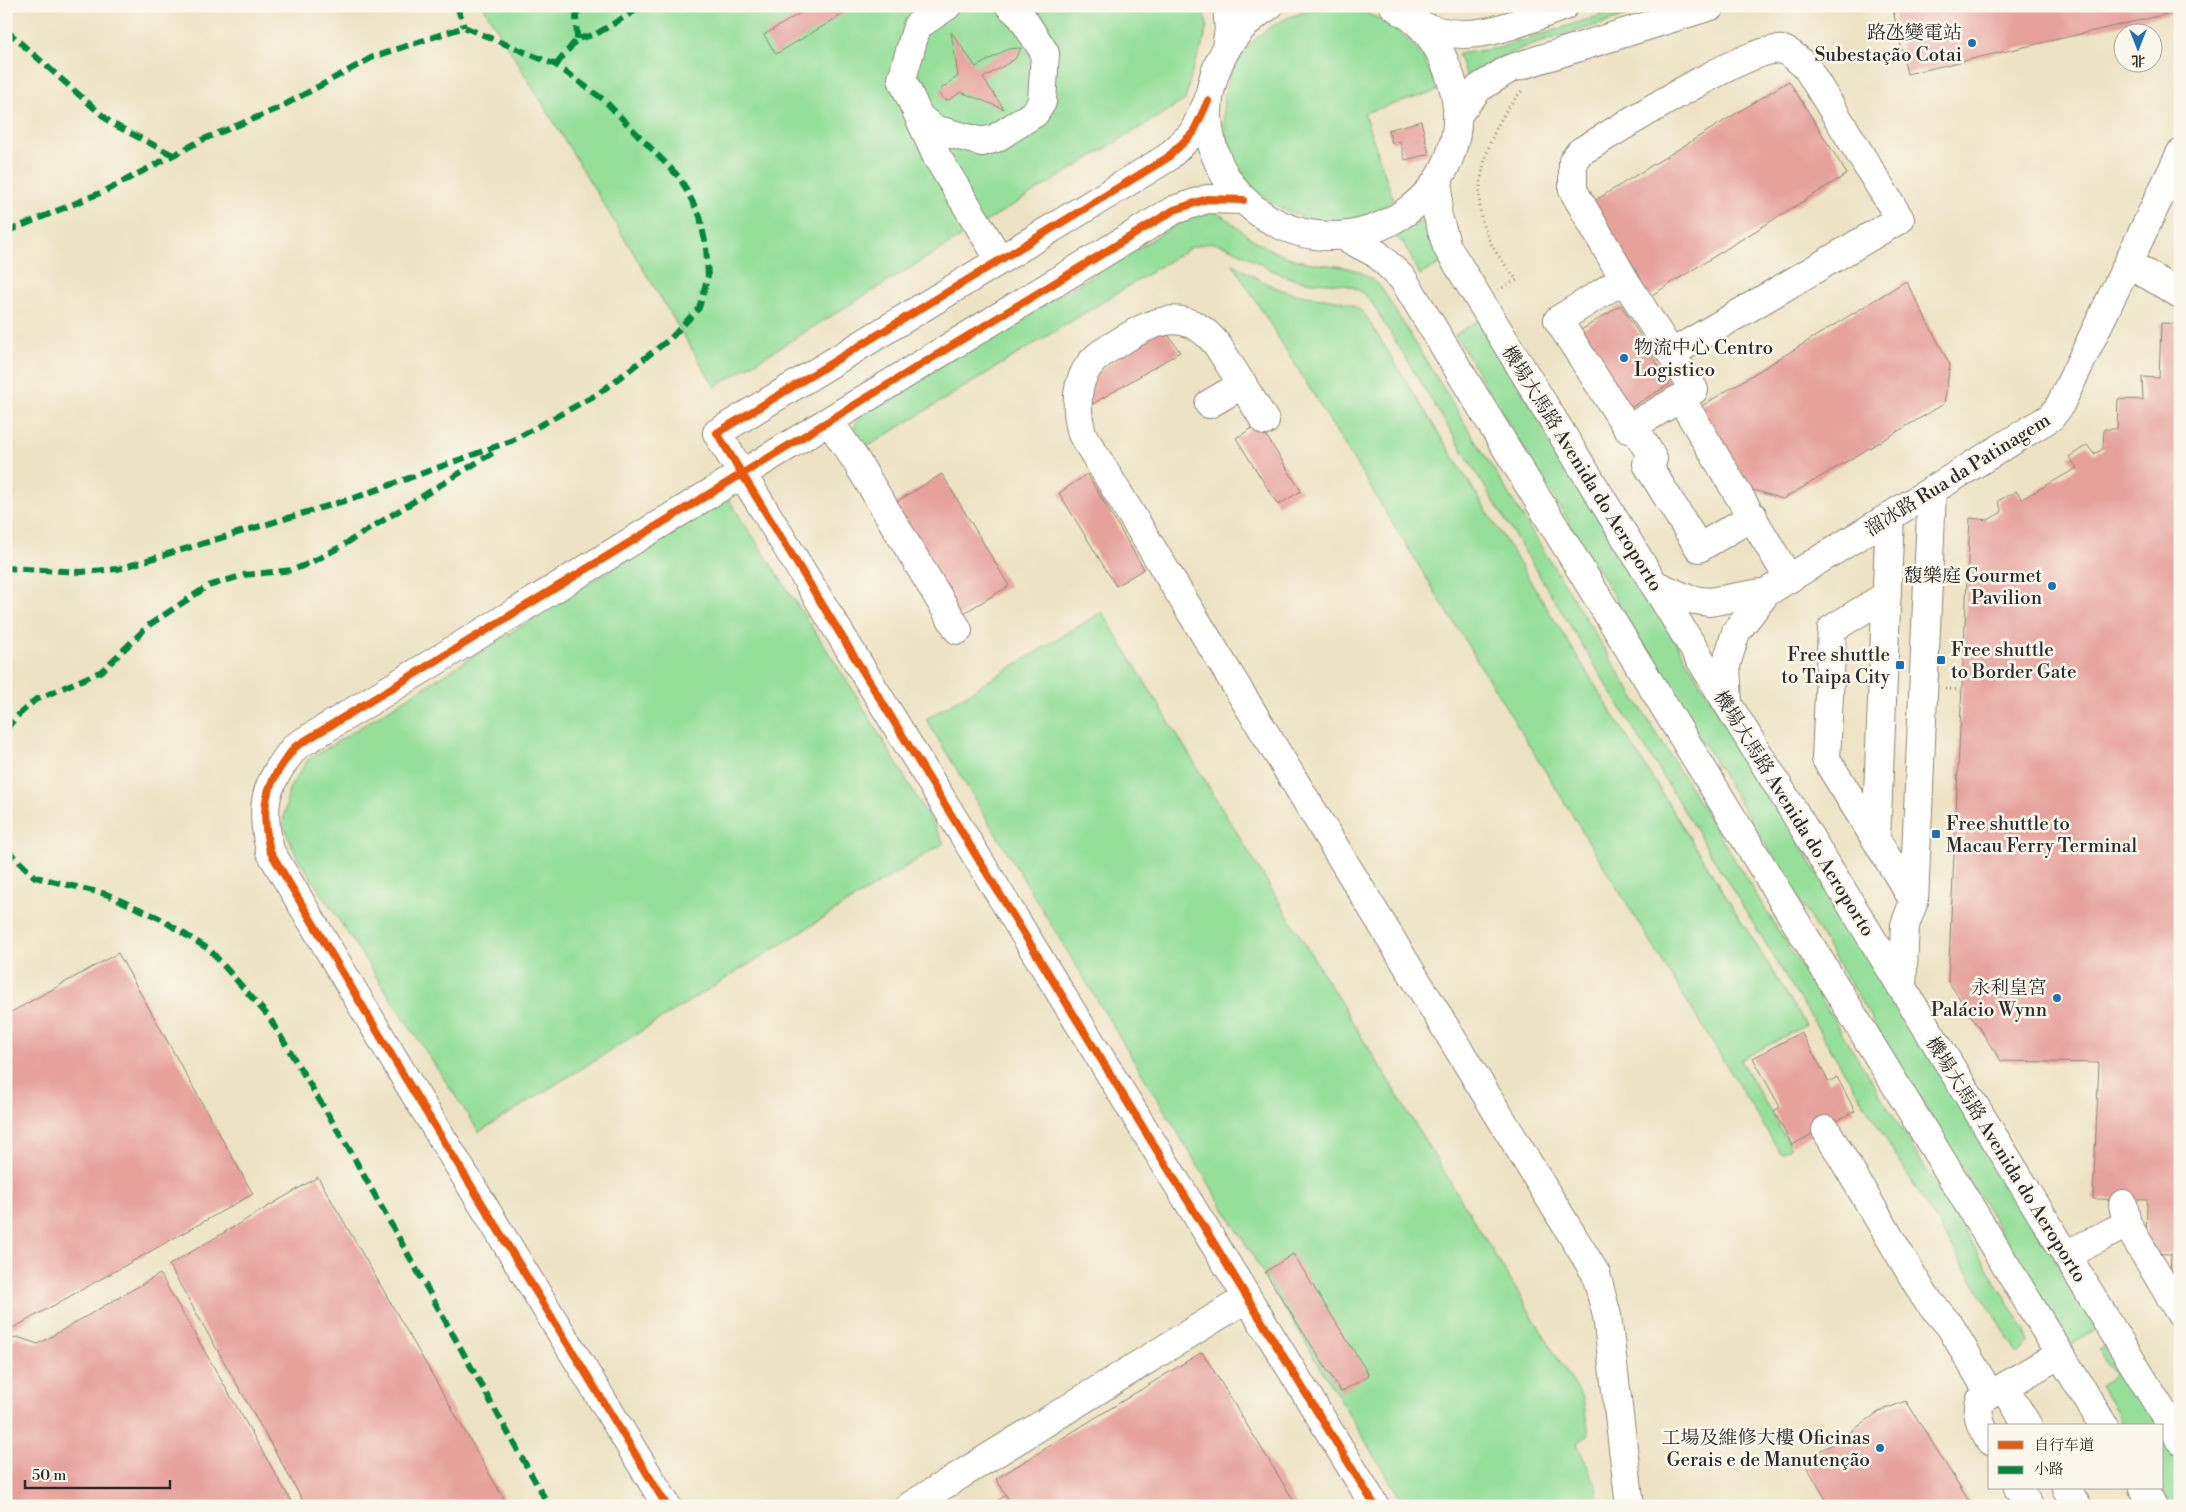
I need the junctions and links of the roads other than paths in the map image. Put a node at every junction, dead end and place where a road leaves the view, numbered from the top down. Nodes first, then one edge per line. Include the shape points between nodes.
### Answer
1 (947, 6) edge
2 (1010, 6) edge
3 (1227, 6) edge
4 (1269, 6) edge
5 (1394, 6) edge
6 (1564, 6) edge
7 (1711, 6) edge
8 (1420, 24) junction
9 (1226, 47) junction
10 (1208, 100) junction
11 (1457, 115) junction
12 (919, 117) junction
13 (2180, 154) edge
14 (1439, 178) junction
15 (1243, 200) junction
16 (1345, 237) junction
17 (1000, 260) junction
18 (2128, 263) junction
19 (1624, 280) junction
20 (2180, 294) edge
21 (1672, 353) junction
22 (1243, 384) junction
23 (1681, 399) junction
24 (1209, 404) dead end
25 (829, 421) junction
26 (1264, 421) dead end
27 (1634, 426) junction
28 (742, 474) junction
29 (1932, 491) junction
30 (1753, 516) junction
31 (1890, 516) junction
32 (1654, 584) junction
33 (1778, 585) junction
34 (1887, 595) junction
35 (958, 630) dead end
36 (1728, 704) junction
37 (1876, 840) junction
38 (1914, 901) junction
39 (1902, 988) junction
40 (1826, 1130) dead end
41 (2066, 1255) junction
42 (1247, 1298) junction
43 (2180, 1313) edge
44 (2060, 1354) junction
45 (1997, 1391) junction
46 (2026, 1424) edge
47 (2103, 1424) edge
48 (1988, 1439) edge
49 (2180, 1440) edge
50 (2019, 1490) edge
51 (2067, 1490) edge
52 (2143, 1490) edge
53 (667, 1506) edge
54 (910, 1506) edge
55 (1374, 1506) edge
56 (1630, 1506) edge
57 (2029, 1506) edge
58 (2077, 1506) edge
59 (2153, 1506) edge

1 - 12 street via 917,26 903,69 904,88
2 - 12 street via 1021,16 1045,53 1042,102 1035,113 996,138 982,142 934,129
3 - 9 street via 1229,30
4 - 9 street via 1244,25
5 - 8 street
6 - 8 street via 1471,35 1436,31
7 - 11 street via 1510,69 1479,88
8 - 11 street via 1447,66 1453,82
9 - 10 street via 1214,73
10 - 15 street via 1208,128 1214,154 1226,179
10 - 17 street via 1192,133 1167,158
11 - 14 street via 1452,148
12 - 17 street via 937,157
13 - 18 street, 溜冰路 Rua da Patinagem
14 - 16 street via 1414,207 1382,227
14 - 32 street, 機場大馬路 Avenida do Aeroporto via 1437,213 1447,247
15 - 16 street via 1265,218 1290,230 1317,236
15 - 25 street via 1208,199 1174,210
16 - 44 street via 1377,254 1402,279
17 - 28 street via 717,433
18 - 20 street
18 - 29 street, 溜冰路 Rua da Patinagem via 2059,407 2051,417
19 - 21 street
19 - 21 street via 1573,190 1573,162 1580,152 1729,66 1767,51 1782,50 1798,58 1900,218
19 - 27 street via 1558,320 1628,429
21 - 23 street via 1694,390
22 - 24 street
22 - 26 street
22 - 56 street via 1210,335 1188,322 1163,320 1138,330 1089,365 1080,387 1078,418 1082,434 1596,1274 1606,1304
23 - 27 street
23 - 30 street
25 - 28 street
25 - 35 street
27 - 30 street via 1654,459 1647,464 1699,548
28 - 42 street
28 - 53 street via 295,747 275,772 266,797 264,825 270,851
29 - 31 street, 溜冰路 Rua da Patinagem
29 - 38 street
30 - 33 street
31 - 33 street, 溜冰路 Rua da Patinagem
31 - 34 street
32 - 33 street, 溜冰路 Rua da Patinagem via 1688,599 1709,602
32 - 36 street, 機場大馬路 Avenida do Aeroporto
33 - 36 street, 溜冰路 Rua da Patinagem via 1736,632 1726,665
34 - 37 street
34 - 37 street via 1832,629 1826,759
36 - 39 street, 機場大馬路 Avenida do Aeroporto
37 - 38 street
38 - 39 street via 1905,925
39 - 41 street, 機場大馬路 Avenida do Aeroporto
40 - 45 street via 1925,1297
41 - 43 street via 2125,1214
41 - 49 street, 機場大馬路 Avenida do Aeroporto
42 - 54 street
42 - 55 street
44 - 45 street
44 - 47 street
45 - 46 street
45 - 48 street via 1980,1401 1978,1411 1979,1423
50 - 57 street
51 - 58 street
52 - 59 street

